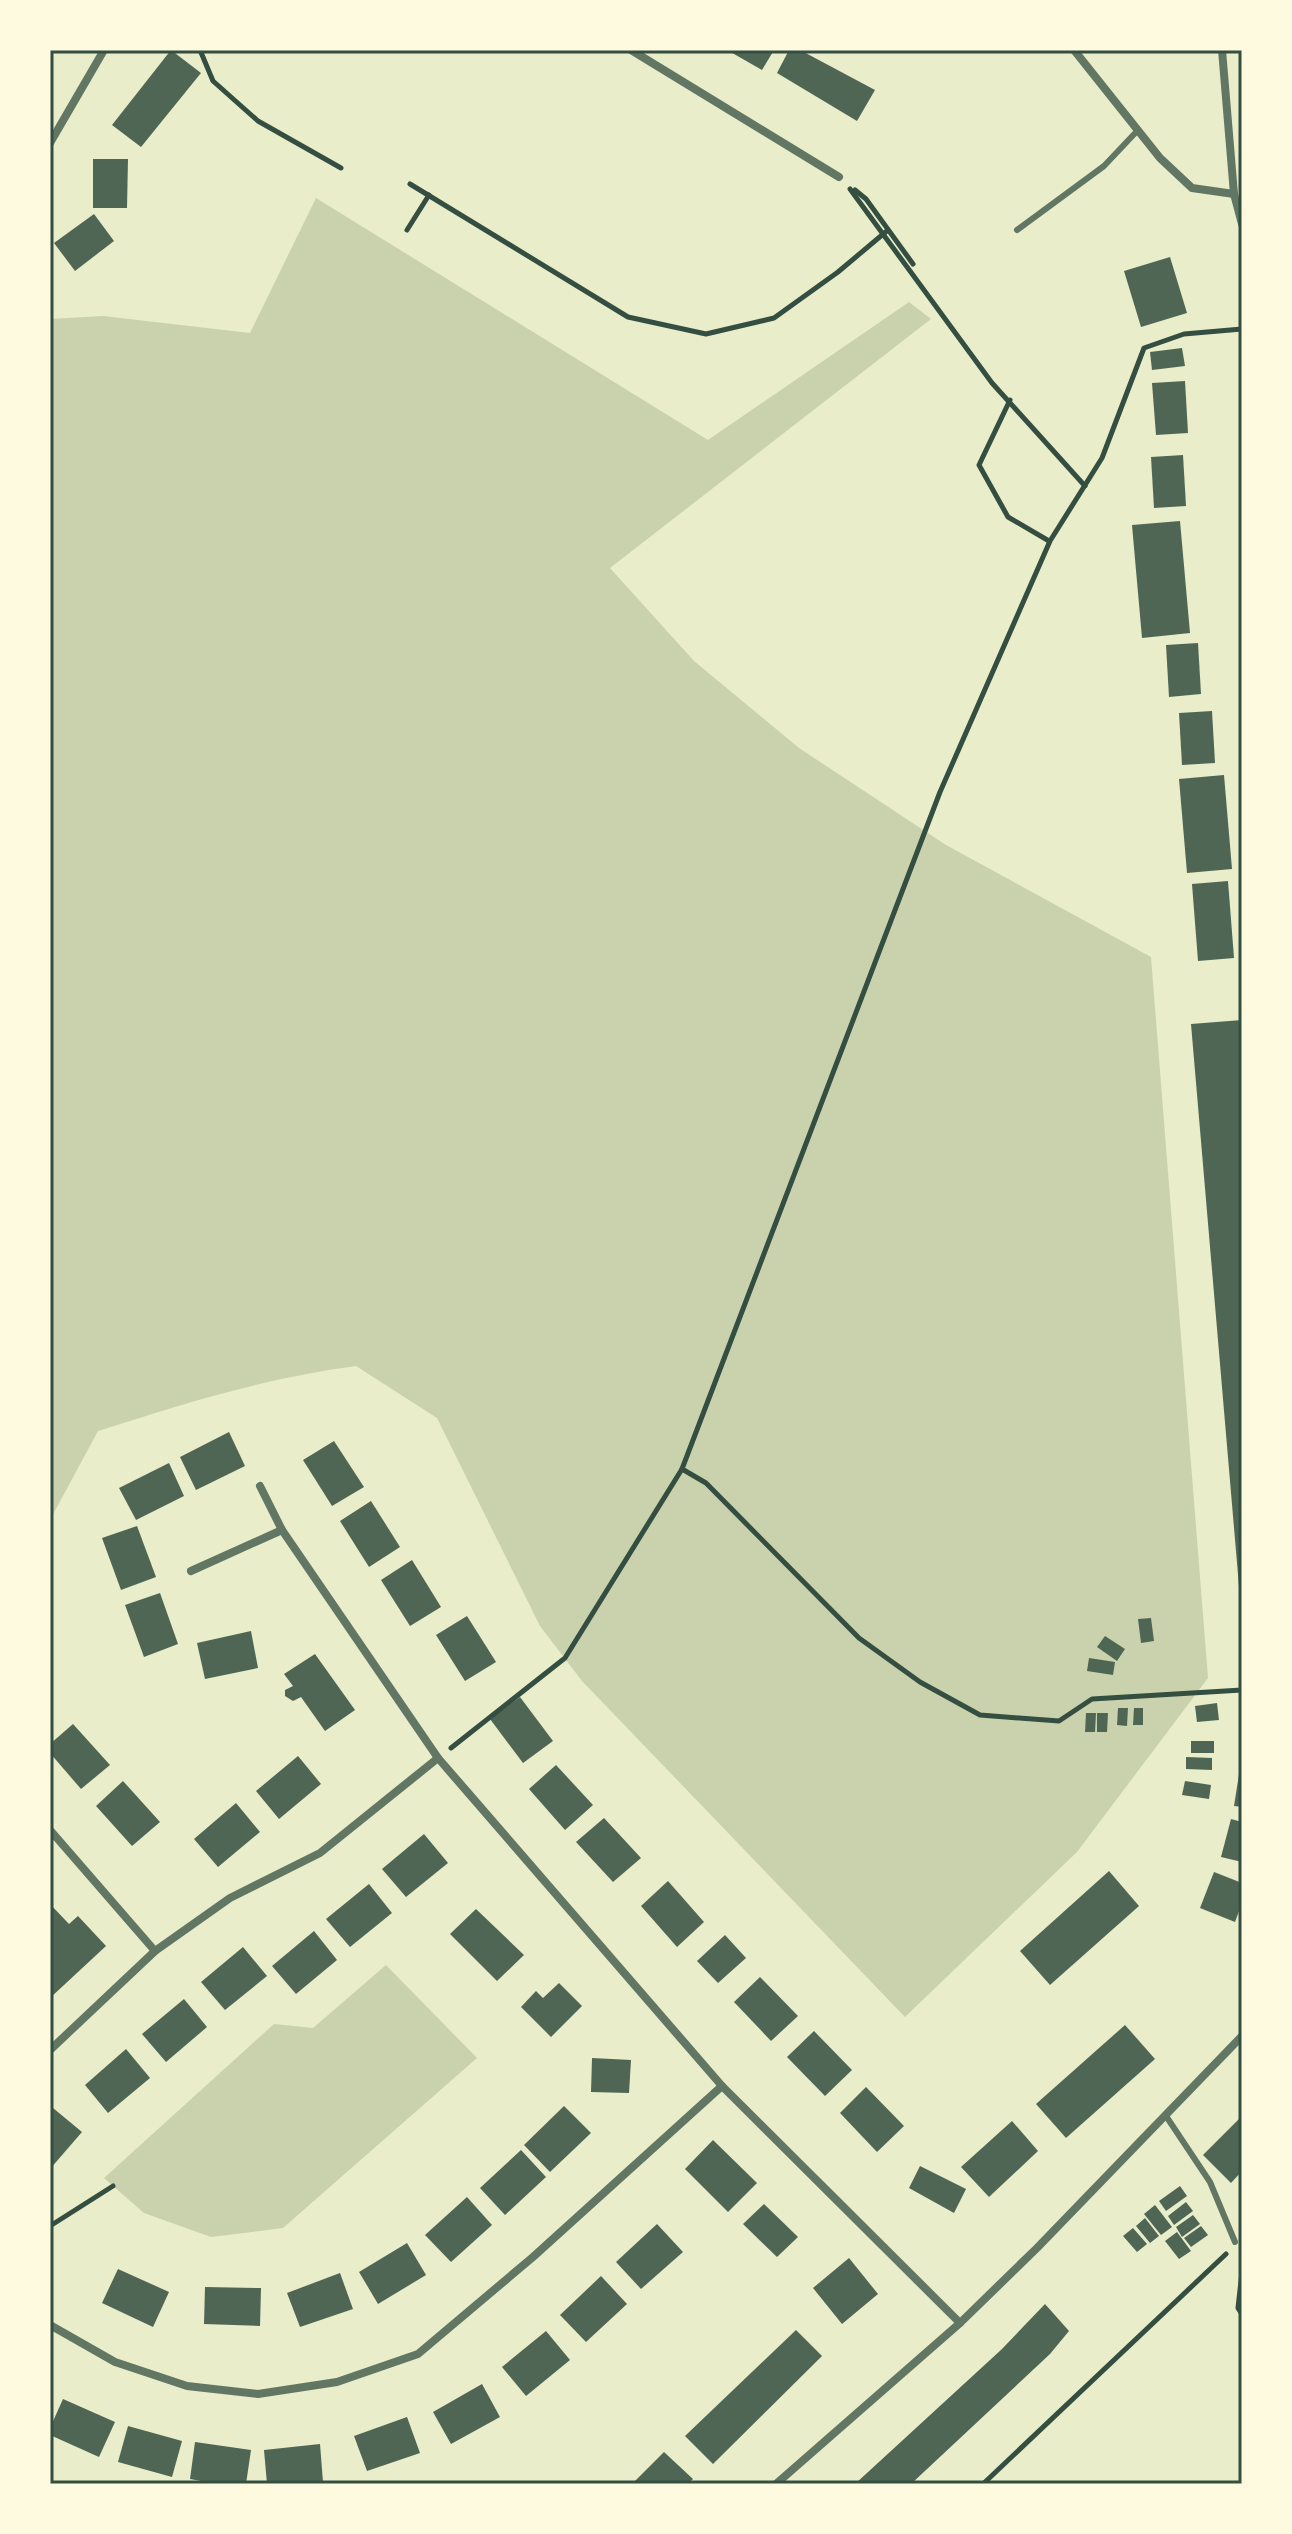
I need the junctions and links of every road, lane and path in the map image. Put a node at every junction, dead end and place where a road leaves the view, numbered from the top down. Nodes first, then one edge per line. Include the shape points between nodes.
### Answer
1 (104, 50) edge
2 (200, 50) edge
3 (631, 50) edge
4 (1074, 50) edge
5 (1222, 50) edge
6 (1138, 130) junction
7 (50, 143) edge
8 (341, 168) dead end
9 (839, 177) joint
10 (410, 184) dead end
11 (1234, 194) junction
12 (429, 195) junction
13 (1242, 224) edge
14 (407, 230) dead end
15 (1017, 230) dead end
16 (886, 232) junction
17 (913, 264) dead end
18 (1242, 329) edge
19 (1010, 400) junction
20 (1085, 486) junction
21 (1050, 541) junction
22 (682, 1469) junction
23 (260, 1486) dead end
24 (282, 1530) junction
25 (191, 1571) dead end
26 (1242, 1690) edge
27 (438, 1758) junction
28 (50, 1830) edge
29 (155, 1951) junction
30 (1242, 2036) edge
31 (50, 2050) edge
32 (722, 2086) junction
33 (1166, 2116) junction
34 (113, 2186) dead end
35 (50, 2226) edge
36 (1235, 2242) joint
37 (1242, 2272) edge
38 (1242, 2314) edge
39 (960, 2323) junction
40 (50, 2325) edge
41 (776, 2484) edge
42 (983, 2484) edge

1 - 7 street
2 - 8 path via 213,81 258,121
3 - 9 street
4 - 6 street
5 - 11 street
6 - 11 street via 1192,188
6 - 15 lane via 1104,166
9 - 16 path
10 - 12 path
11 - 13 street
12 - 14 path
12 - 16 path via 628,317 706,334 774,318
16 - 17 path
16 - 19 path via 945,321
18 - 20 path via 1184,334 1144,348 1102,458
19 - 20 path
19 - 21 path via 979,465 1008,517
20 - 21 path
21 - 22 path via 940,792
22 - 26 path via 706,1483 859,1638 920,1682 980,1715 1059,1721 1092,1699
22 - 27 path via 565,1658
23 - 24 street
24 - 25 street
24 - 27 street
27 - 29 street via 320,1853 230,1898
27 - 32 street
28 - 29 street
29 - 31 street
30 - 33 street
32 - 39 street
32 - 40 street via 533,2257 418,2354 404,2359 337,2382 258,2394 187,2386 129,2367
33 - 36 lane via 1210,2182
33 - 39 street
34 - 35 path
36 - 42 path
37 - 38 path
39 - 41 street

